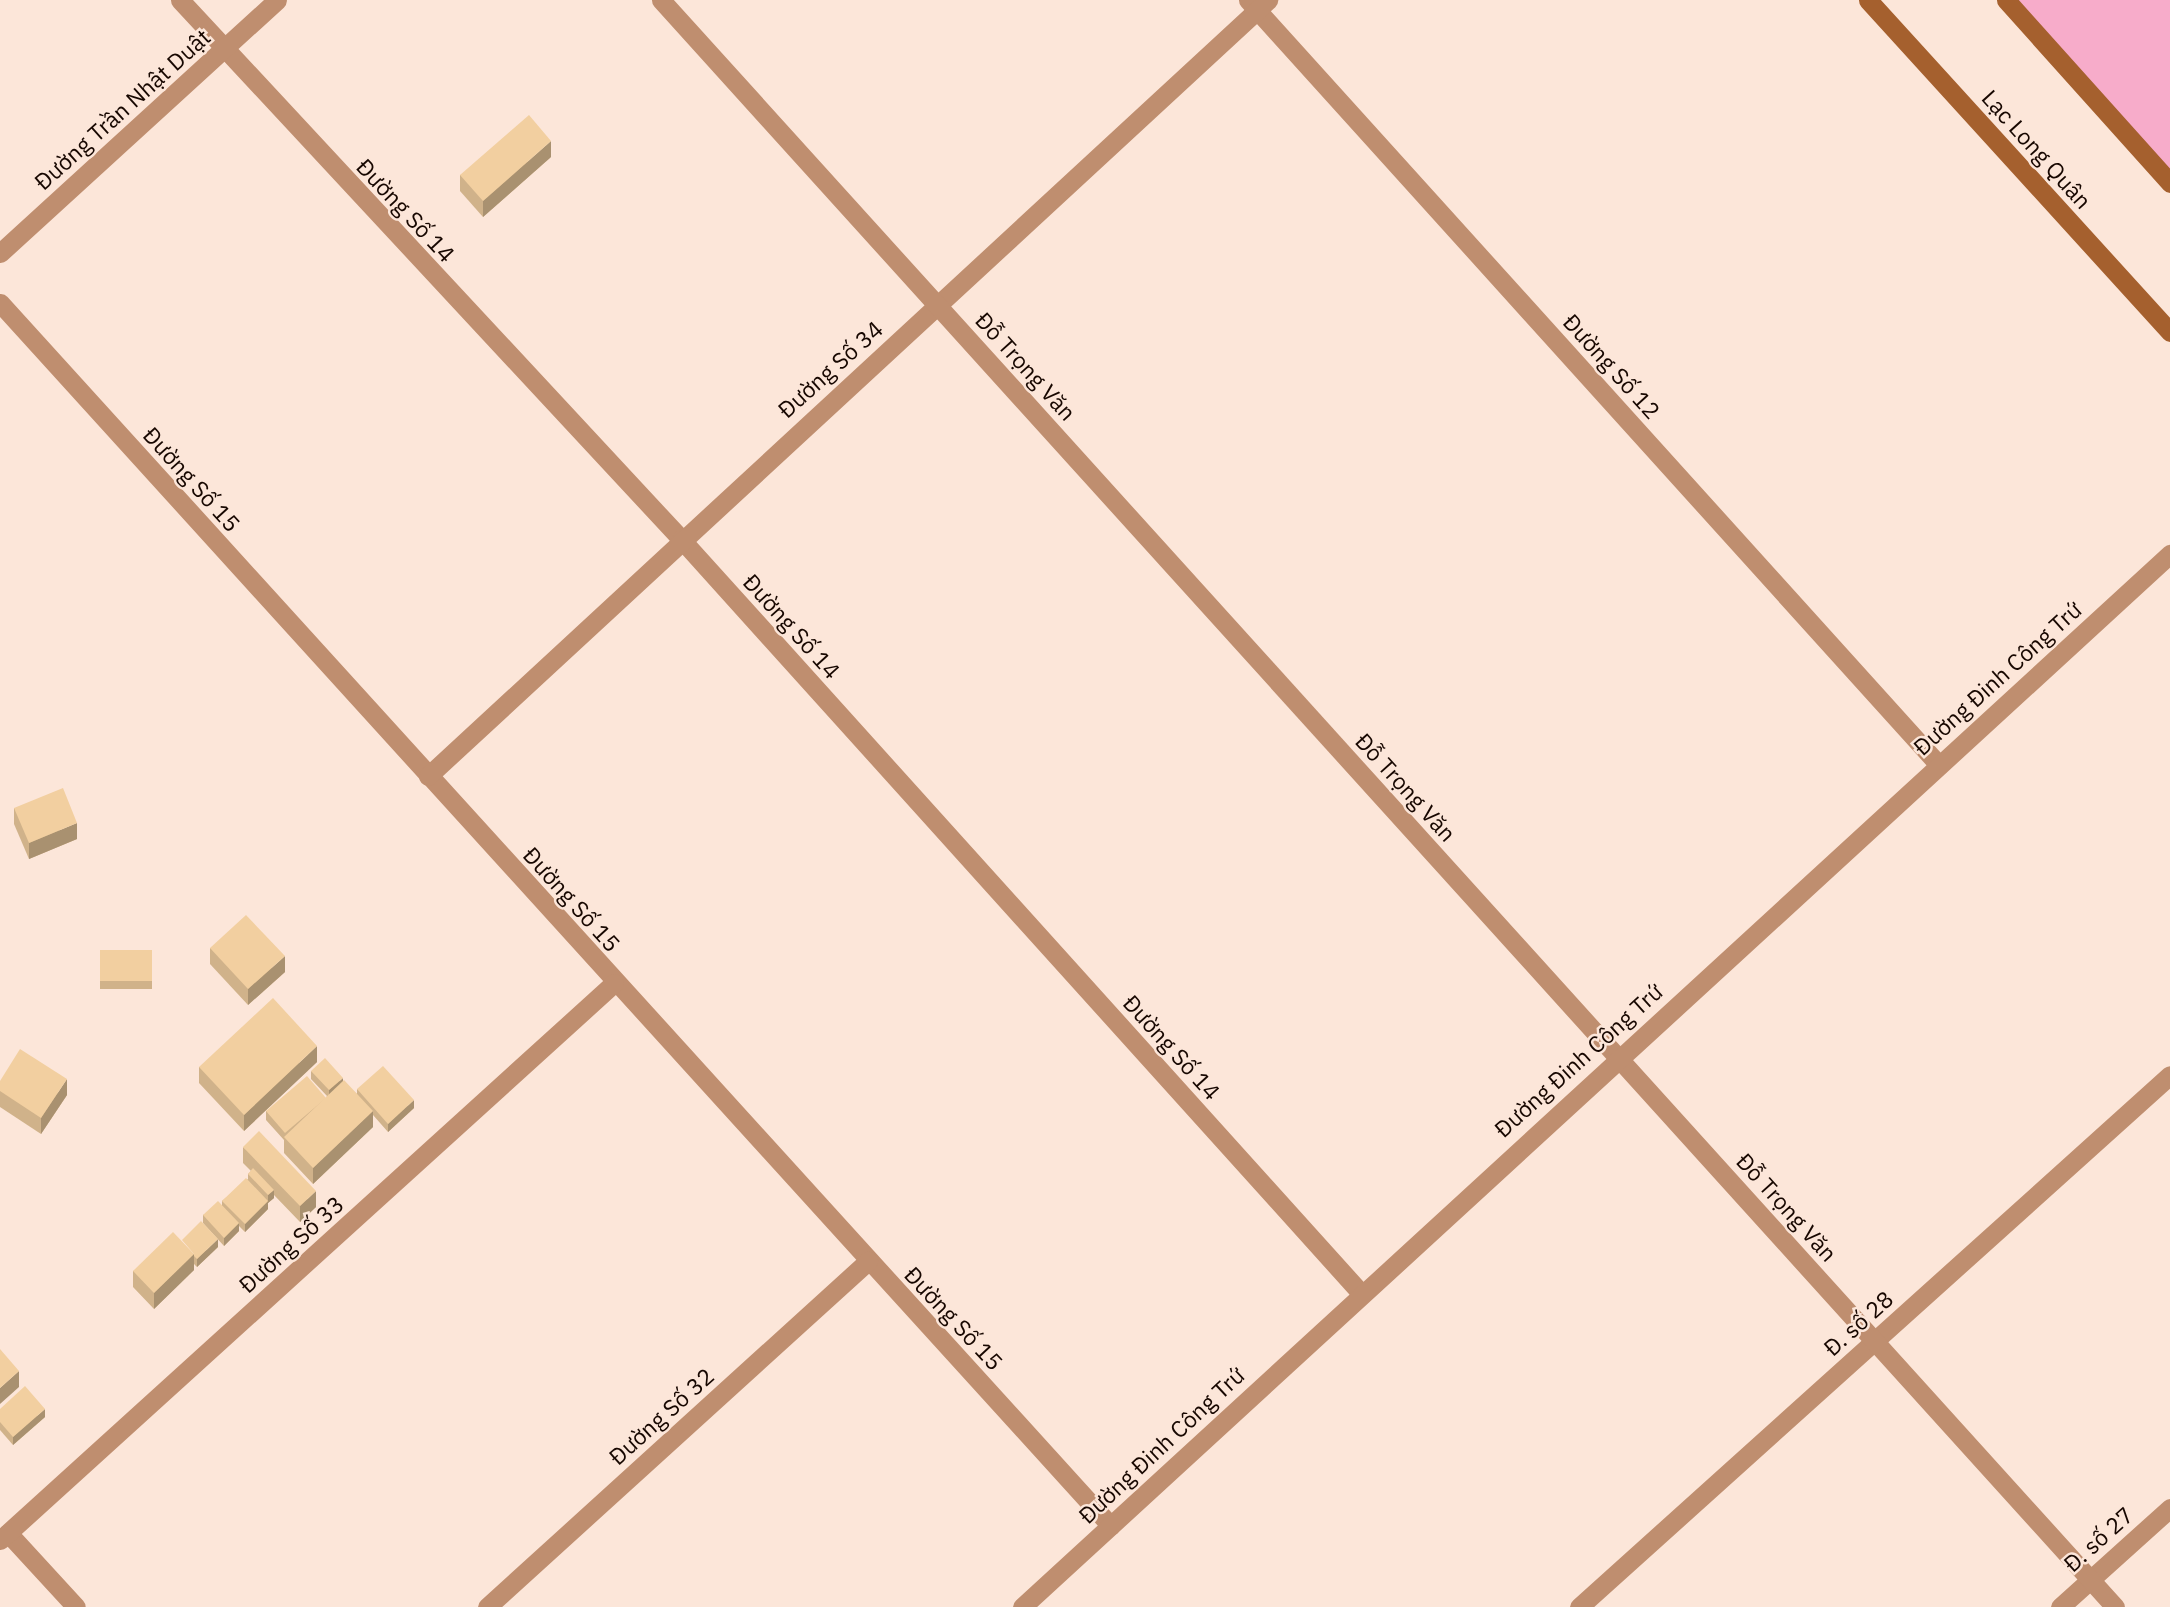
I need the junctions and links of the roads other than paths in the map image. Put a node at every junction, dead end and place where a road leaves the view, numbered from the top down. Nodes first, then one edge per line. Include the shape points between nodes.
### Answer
1 (180, 0) edge
2 (277, 0) edge
3 (661, 0) edge
4 (1868, 0) edge
5 (2006, 0) edge
6 (1258, 3) edge
7 (223, 49) junction
8 (2170, 183) edge
9 (0, 253) edge
10 (0, 303) edge
11 (937, 304) junction
12 (2170, 332) edge
13 (681, 539) junction
14 (2170, 554) edge
15 (1939, 765) junction
16 (428, 776) junction
17 (614, 983) junction
18 (1618, 1057) junction
19 (2170, 1075) edge
20 (868, 1261) junction
21 (1360, 1292) junction
22 (1875, 1342) junction
23 (2170, 1508) edge
24 (1111, 1526) junction
25 (4, 1536) edge
26 (2090, 1579) junction
27 (76, 1607) edge
28 (487, 1607) edge
29 (1022, 1607) edge
30 (1579, 1607) edge
31 (2060, 1607) edge
32 (2115, 1607) edge

1 - 7 street, Đường Số 14
2 - 7 street, Đường Trần Nhật Duật
3 - 11 street, Đỗ Trọng Văn
4 - 12 main road, Lạc Long Quân
5 - 8 main road
6 - 11 street, Đường Số 34
6 - 15 street, Đường Số 12
7 - 9 street, Đường Trần Nhật Duật
7 - 13 street, Đường Số 14
10 - 16 street, Đường Số 15
11 - 13 street, Đường Số 34
11 - 18 street, Đỗ Trọng Văn
13 - 16 street, Đường Số 34
13 - 21 street, Đường Số 14
14 - 15 street, Đường Đinh Công Trứ
15 - 18 street, Đường Đinh Công Trứ
16 - 17 street, Đường Số 15
17 - 20 street, Đường Số 15
17 - 25 street, Đường Số 33
18 - 21 street, Đường Đinh Công Trứ
18 - 22 street, Đỗ Trọng Văn
19 - 22 street, Đ. số 28
20 - 24 street, Đường Số 15
20 - 28 street, Đường Số 32
21 - 24 street, Đường Đinh Công Trứ
22 - 26 street, Đỗ Trọng Văn
22 - 30 street, Đ. số 28
23 - 26 street, Đ. số 27
24 - 29 street, Đường Đinh Công Trứ
25 - 27 street
26 - 31 street, Đ. số 27
26 - 32 street, Đỗ Trọng Văn

